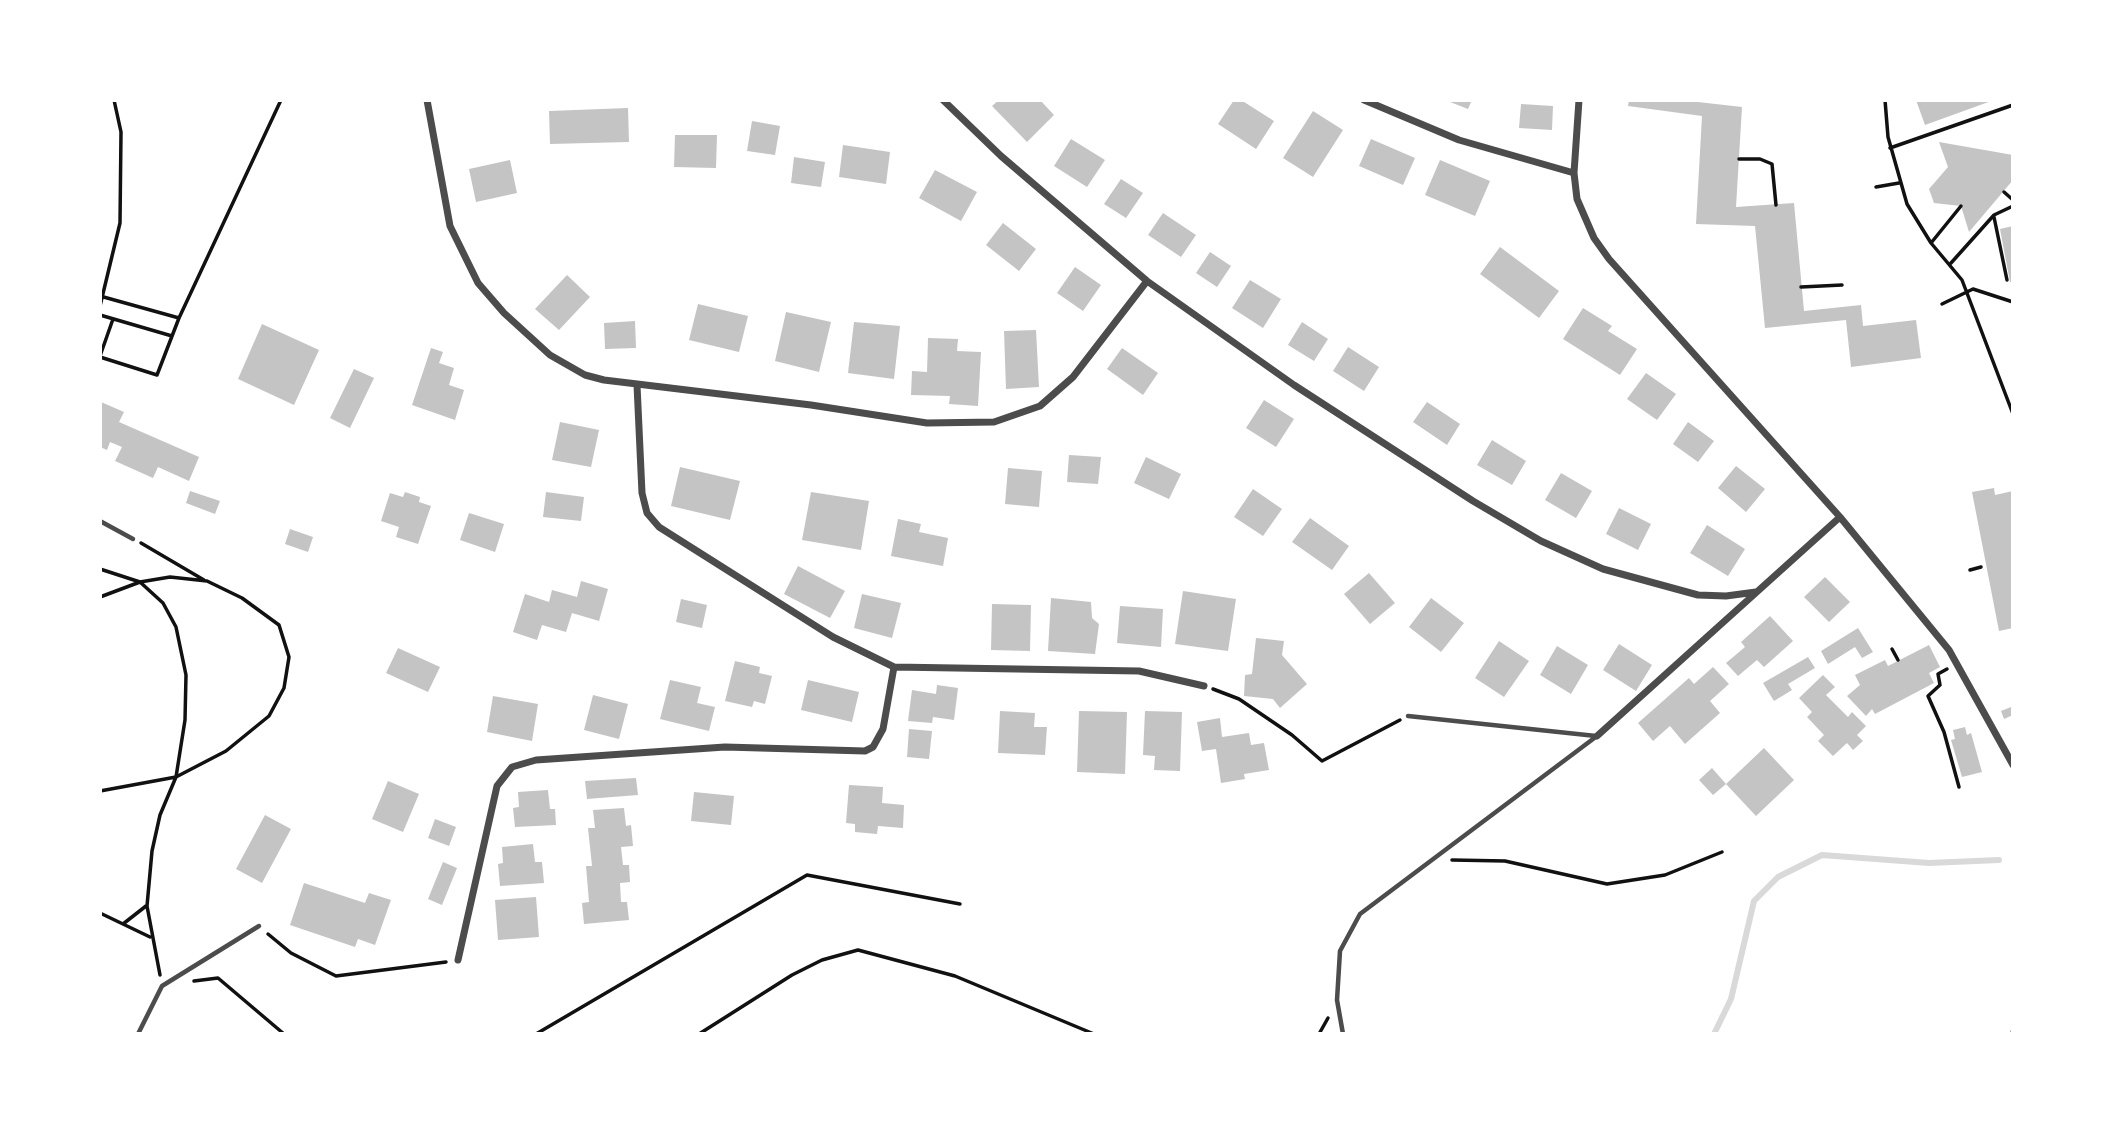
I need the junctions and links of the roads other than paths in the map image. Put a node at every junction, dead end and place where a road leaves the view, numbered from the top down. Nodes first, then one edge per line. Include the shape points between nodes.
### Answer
1 (427, 100) edge
2 (943, 100) edge
3 (1364, 100) edge
4 (1579, 100) edge
5 (1574, 173) junction
6 (1147, 281) junction
7 (637, 385) junction
8 (1840, 517) junction
9 (100, 522) edge
10 (133, 539) road end
11 (1756, 592) junction
12 (894, 667) junction
13 (1204, 686) road end
14 (1408, 716) road end
15 (1597, 736) junction
16 (2013, 765) edge
17 (258, 926) road end
18 (458, 960) road end
19 (138, 1034) edge
20 (1343, 1034) edge

1 - 7 street via 450,226 478,283 533,340 569,367 584,375
2 - 6 street
3 - 5 street via 1459,140
4 - 5 street
5 - 8 street via 1584,219 1609,259
6 - 7 street via 1073,377 1040,405 994,422 928,423
6 - 11 street via 1294,385 1541,541 1602,569 1675,590 1726,596
7 - 12 street via 642,493 647,513 659,527 833,637
8 - 11 street
8 - 16 street via 1949,650
9 - 10 lane
11 - 15 street
12 - 13 street via 1139,671
12 - 18 street via 883,729 873,747 864,751 725,747 536,760 512,767 497,786
14 - 15 lane
15 - 20 lane via 1360,914 1340,951 1337,1000
17 - 19 lane via 162,986

